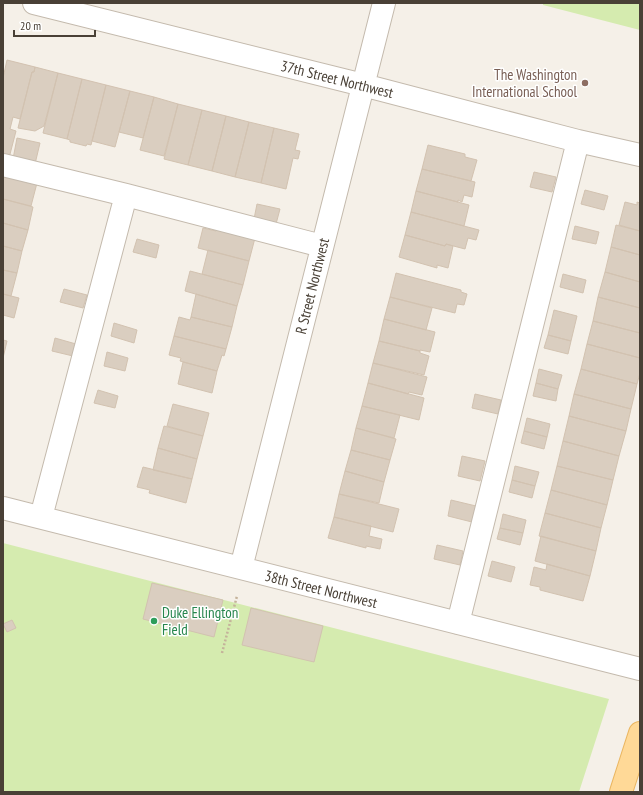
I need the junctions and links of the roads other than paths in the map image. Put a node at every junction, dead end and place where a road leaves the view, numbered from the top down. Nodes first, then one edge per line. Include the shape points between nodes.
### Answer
1 (34, 3) edge
2 (384, 3) edge
3 (363, 85) junction
4 (578, 141) junction
5 (640, 155) edge
6 (3, 165) edge
7 (126, 195) junction
8 (322, 246) junction
9 (3, 508) edge
10 (41, 517) junction
11 (241, 568) junction
12 (458, 624) junction
13 (640, 669) edge
14 (640, 733) edge
15 (621, 792) edge

1 - 3 street, 37th Street Northwest
2 - 3 street, R Street Northwest
3 - 4 street, 37th Street Northwest
3 - 8 street, R Street Northwest
4 - 5 street, 37th Street Northwest
4 - 12 street
6 - 7 street
7 - 8 street
7 - 10 street
8 - 11 street, R Street Northwest
9 - 10 street, 38th Street Northwest
10 - 11 street, 38th Street Northwest
11 - 12 street, 38th Street Northwest
12 - 13 street, 38th Street Northwest
14 - 15 main road

